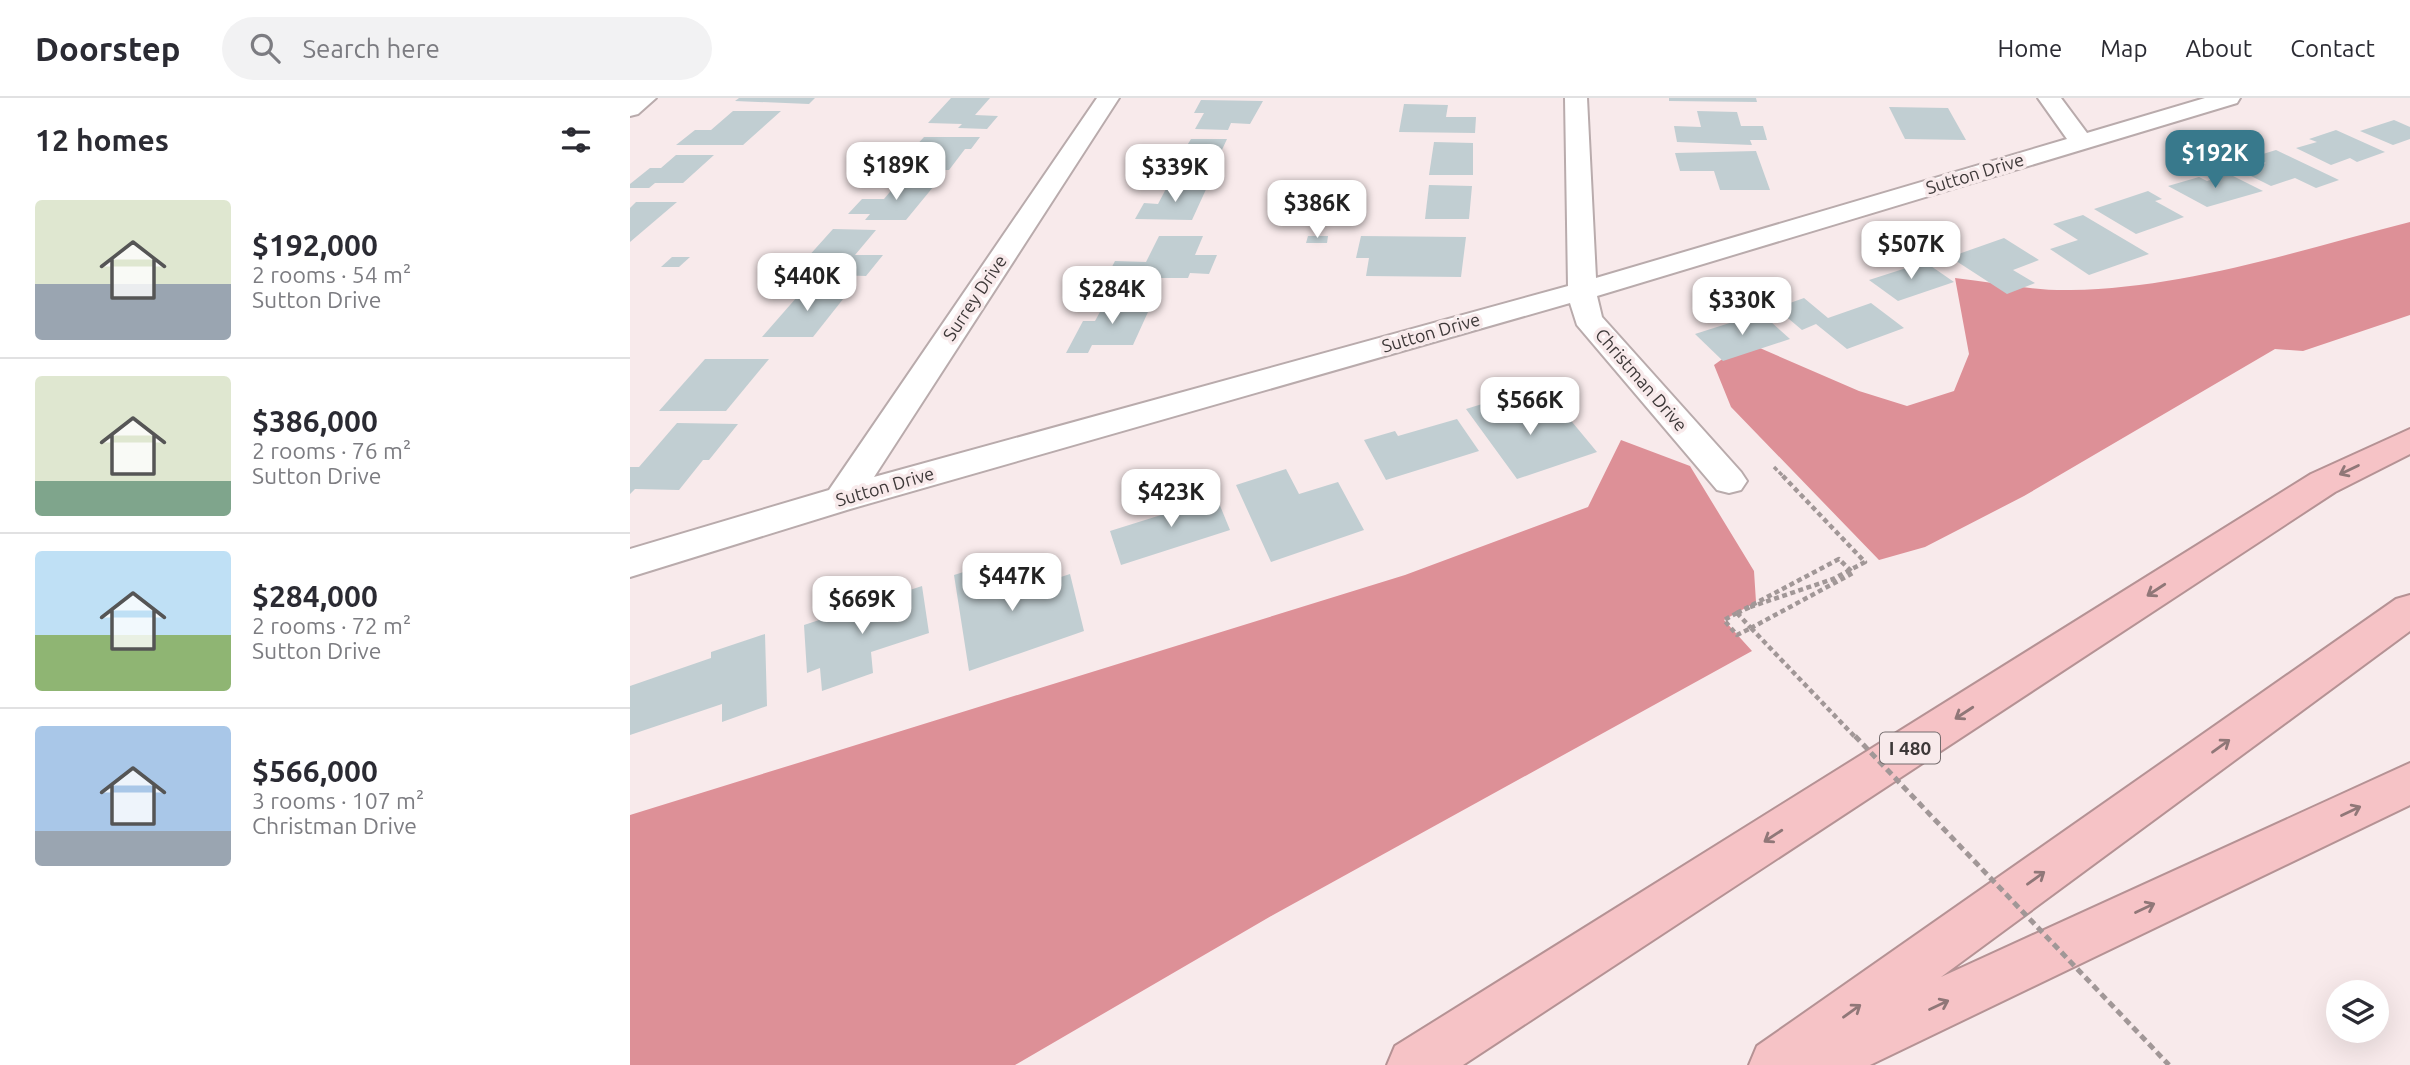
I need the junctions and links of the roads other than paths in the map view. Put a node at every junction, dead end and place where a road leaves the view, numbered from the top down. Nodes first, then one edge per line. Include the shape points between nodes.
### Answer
1 (645, 98) edge
2 (1108, 98) edge
3 (1576, 98) edge
4 (2049, 98) edge
5 (2230, 98) edge
6 (630, 109) edge
7 (2082, 142) junction
8 (1582, 291) junction
9 (2410, 440) edge
10 (1729, 481) dead end
11 (842, 499) junction
12 (630, 563) edge
13 (2410, 610) edge
14 (2410, 783) edge
15 (1414, 1065) edge
16 (1776, 1065) edge
17 (1811, 1065) edge

1 - 6 street
2 - 11 street, Surrey Drive
3 - 8 street, Christman Drive
4 - 7 street
5 - 7 street, Sutton Drive
7 - 8 street, Sutton Drive
8 - 10 street, Christman Drive via 1588,319
8 - 11 street, Sutton Drive
9 -> 15 highway, I 480 via 2311,491
11 - 12 street, Sutton Drive
16 -> 13 highway
17 -> 14 highway

